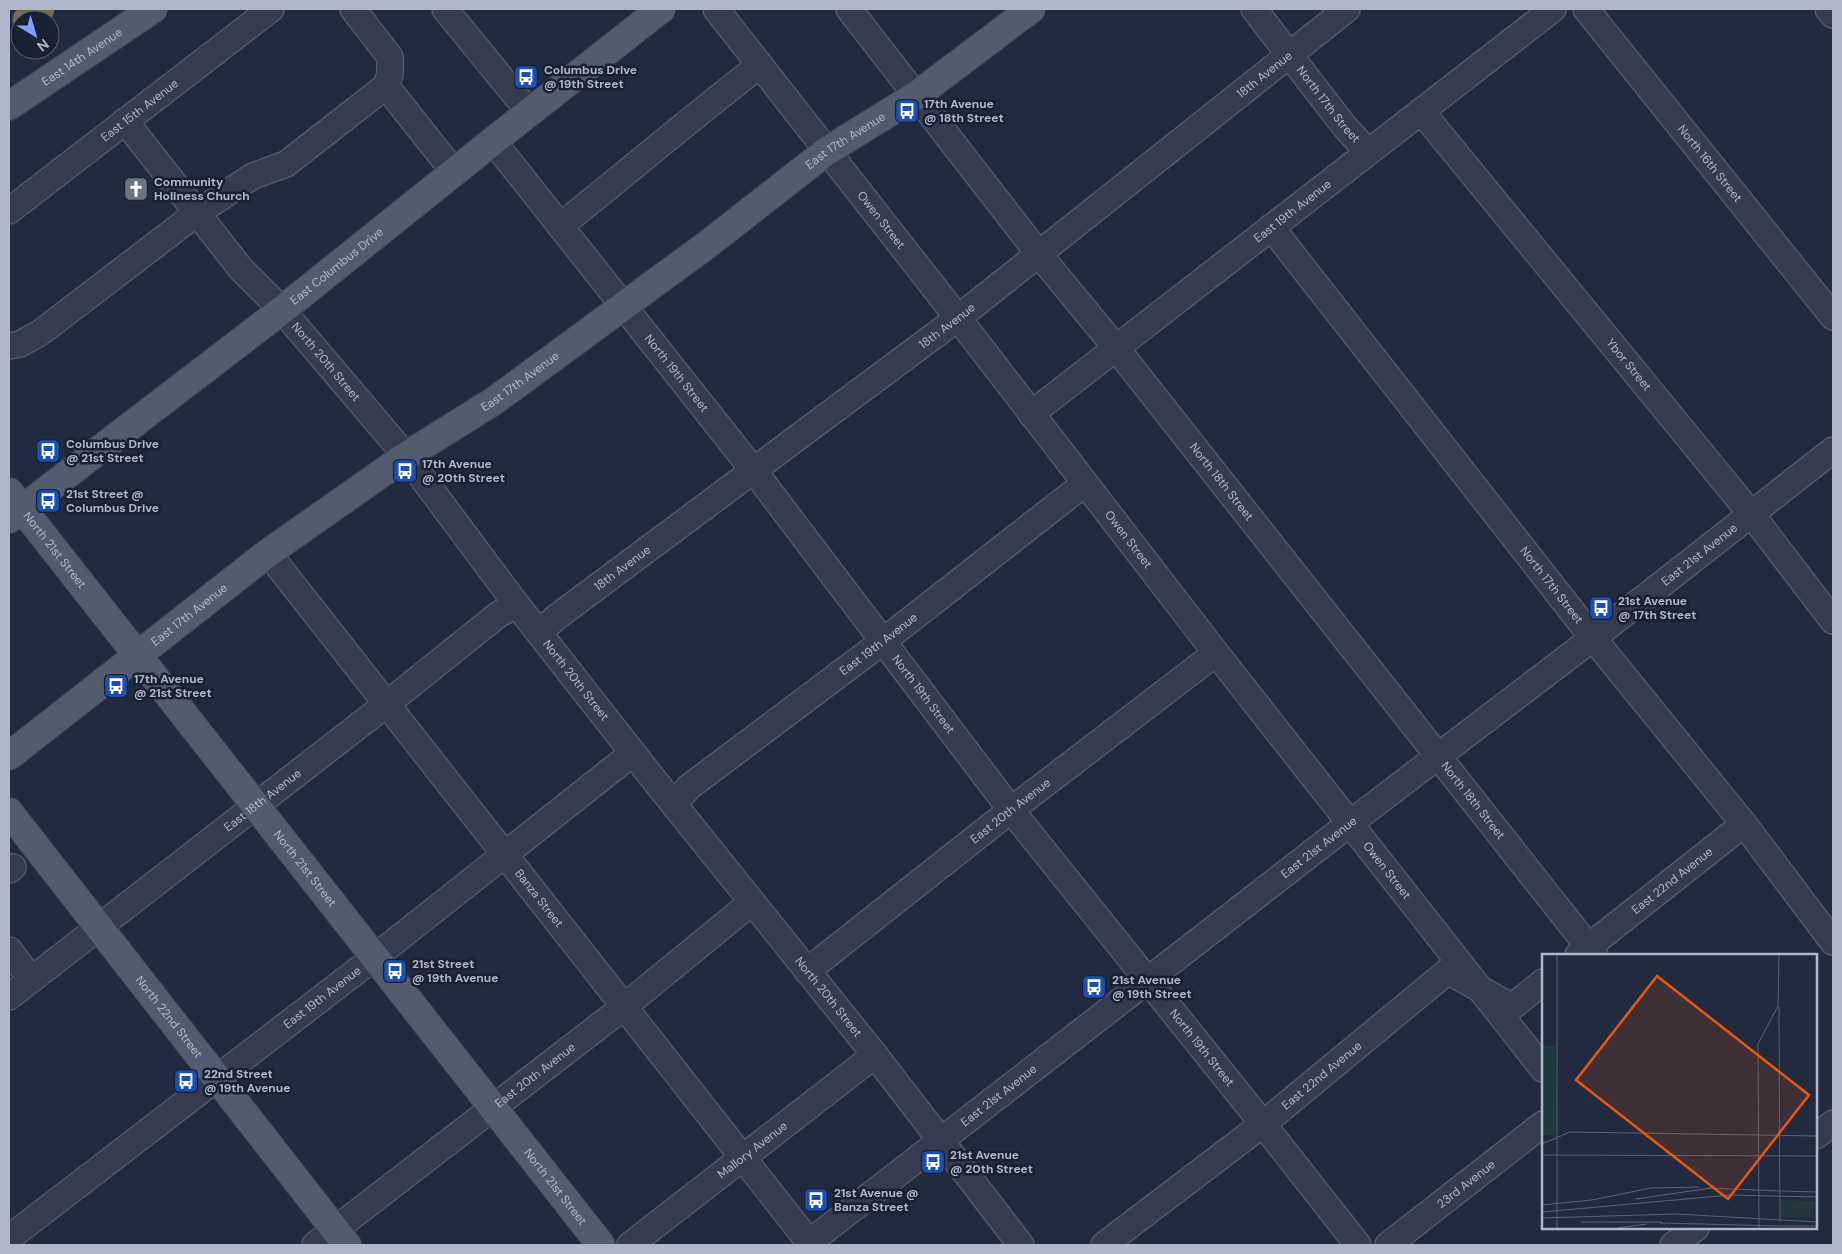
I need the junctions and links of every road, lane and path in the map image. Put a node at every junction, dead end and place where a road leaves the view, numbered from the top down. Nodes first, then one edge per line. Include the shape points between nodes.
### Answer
1 (154, 9) edge
2 (271, 9) edge
3 (353, 9) edge
4 (445, 9) edge
5 (661, 9) edge
6 (716, 9) edge
7 (849, 9) edge
8 (1031, 9) edge
9 (1254, 9) edge
10 (1347, 9) edge
11 (1553, 9) edge
12 (1586, 9) edge
13 (1828, 9) edge
14 (1833, 15) edge
15 (1289, 54) junction
16 (760, 64) junction
17 (386, 86) junction
18 (917, 94) junction
19 (9, 106) edge
20 (1421, 111) junction
21 (529, 112) junction
22 (125, 121) junction
23 (493, 141) junction
24 (827, 151) junction
25 (1368, 152) junction
26 (454, 172) junction
27 (9, 211) edge
28 (197, 213) junction
29 (560, 226) junction
30 (1271, 228) junction
31 (1038, 252) junction
32 (623, 306) junction
33 (282, 310) junction
34 (1833, 317) edge
35 (958, 318) junction
36 (9, 346) edge
37 (1116, 348) junction
38 (1031, 414) junction
39 (1833, 450) edge
40 (406, 456) junction
41 (754, 471) junction
42 (1084, 484) junction
43 (13, 506) edge
44 (1752, 515) junction
45 (268, 553) junction
46 (517, 605) junction
47 (1833, 621) edge
48 (539, 632) junction
49 (1593, 638) junction
50 (882, 642) junction
51 (1216, 653) junction
52 (138, 656) junction
53 (388, 704) junction
54 (633, 753) junction
55 (9, 756) edge
56 (1439, 756) junction
57 (674, 804) junction
58 (256, 805) junction
59 (1011, 810) junction
60 (9, 812) edge
61 (1349, 824) junction
62 (1744, 824) junction
63 (506, 854) junction
64 (752, 902) junction
65 (98, 928) junction
66 (1833, 942) edge
67 (9, 950) edge
68 (1587, 952) edge
69 (375, 957) junction
70 (807, 970) junction
71 (31, 979) junction
72 (1147, 980) junction
73 (1542, 983) edge
74 (1485, 993) junction
75 (9, 997) edge
76 (624, 1006) junction
77 (875, 1055) junction
78 (1542, 1068) edge
79 (216, 1077) junction
80 (494, 1108) junction
81 (1833, 1123) edge
82 (1263, 1124) junction
83 (1542, 1125) edge
84 (1817, 1135) edge
85 (940, 1140) junction
86 (744, 1158) junction
87 (1694, 1229) edge
88 (9, 1238) edge
89 (333, 1240) edge
90 (1672, 1240) edge
91 (807, 1244) edge
92 (601, 1245) edge
93 (630, 1245) edge
94 (1021, 1245) edge
95 (1104, 1245) edge
96 (1358, 1245) edge
97 (1388, 1245) edge

1 - 19 main road, East 14th Avenue
2 - 22 street, East 15th Avenue
3 - 17 street via 390,57
4 - 21 street
5 - 21 main road, East Columbus Drive
6 - 16 street, Owen Street
7 - 18 street, North 18th Street
8 - 18 main road, East 17th Avenue
9 - 15 street, North 17th Street
10 - 15 street, 18th Avenue
11 - 20 street, East 19th Avenue
12 - 34 street, North 16th Street
13 - 14 street
15 - 25 street, North 17th Street
15 - 31 street, 18th Avenue
16 - 24 street, Owen Street
16 - 29 street
17 - 26 street
17 - 28 street via 286,164 253,176
18 - 24 main road, East 17th Avenue
18 - 31 street, North 18th Street
20 - 25 street, East 19th Avenue
20 - 44 street, Ybor Street
21 - 23 main road, East Columbus Drive
22 - 27 street, East 15th Avenue
22 - 28 street, North 20th Street
23 - 26 main road, East Columbus Drive
23 - 29 street, North 19th Street
24 - 32 main road, East 17th Avenue
24 - 35 street, Owen Street
25 - 30 street, East 19th Avenue
26 - 33 main road, East Columbus Drive
28 - 33 street, North 20th Street via 241,269
28 - 36 street via 40,333
29 - 32 street, North 19th Street
30 - 37 street, East 19th Avenue
30 - 49 street, North 17th Street
31 - 35 street, 18th Avenue
31 - 37 street, North 18th Street
32 - 40 main road, East 17th Avenue via 494,401
32 - 41 street, North 19th Street
33 - 40 street, North 20th Street
33 - 43 main road, East Columbus Drive
35 - 38 street, Owen Street
35 - 41 street, 18th Avenue
37 - 38 street, East 19th Avenue
37 - 56 street, North 18th Street
38 - 42 street, Owen Street
39 - 44 street, East 21st Avenue
40 - 45 main road, East 17th Avenue
40 - 46 street, North 20th Street
41 - 48 street, 18th Avenue
41 - 50 street, North 19th Street
42 - 50 street, East 19th Avenue
42 - 51 street, Owen Street
43 - 52 main road, North 21st Street
44 - 47 street, Ybor Street
44 - 49 street, East 21st Avenue
45 - 52 main road, East 17th Avenue
45 - 53 street, Banza Street
46 - 48 street, North 20th Street
46 - 53 street, East 18th Avenue via 499,614
48 - 54 street, North 20th Street
49 - 56 street, East 21st Avenue
49 - 62 street, North 17th Street
50 - 57 street, East 19th Avenue via 689,787
50 - 59 street, North 19th Street
51 - 59 street, East 20th Avenue
51 - 61 street, Owen Street
52 - 55 main road, East 17th Avenue
52 - 58 main road, North 21st Street
53 - 58 street, East 18th Avenue
53 - 63 street, Banza Street
54 - 57 street, North 20th Street
54 - 63 street, East 19th Avenue
56 - 61 street, East 21st Avenue
56 - 68 street, North 18th Street
57 - 64 street, North 20th Street
58 - 65 street, East 18th Avenue
58 - 69 main road, North 21st Street
59 - 70 street, East 20th Avenue
59 - 72 street, North 19th Street
60 - 65 main road, North 22nd Street
61 - 72 street, East 21st Avenue
61 - 74 street, Owen Street
62 - 66 street, North 17th Street
62 - 68 street, East 22nd Avenue
63 - 69 street, East 19th Avenue
63 - 76 street, Banza Street
64 - 70 street, North 20th Street
64 - 76 street, East 20th Avenue
65 - 71 street, East 18th Avenue
65 - 79 main road, North 22nd Street
67 - 71 street
69 - 79 street, East 19th Avenue
69 - 80 main road, North 21st Street
70 - 77 street, North 20th Street
71 - 75 street, East 18th Avenue
72 - 82 street, North 19th Street
72 - 85 street, East 21st Avenue
73 - 74 street, East 22nd Avenue via 1512,1007
74 - 78 street, Owen Street
74 - 82 street, East 22nd Avenue via 1448,971
76 - 80 street, East 20th Avenue
76 - 86 street, Banza Street
77 - 85 street, North 20th Street
77 - 86 street, Mallory Avenue
79 - 88 street, East 19th Avenue
79 - 89 main road, North 22nd Street
80 - 89 street, East 20th Avenue
80 - 92 main road, North 21st Street
81 - 84 street
82 - 95 street, East 22nd Avenue
82 - 96 street, North 19th Street
83 - 97 street, 23rd Avenue
85 - 91 street, East 21st Avenue
85 - 94 street, North 20th Street
86 - 91 street, Banza Street
86 - 93 street, Mallory Avenue
87 - 90 street

